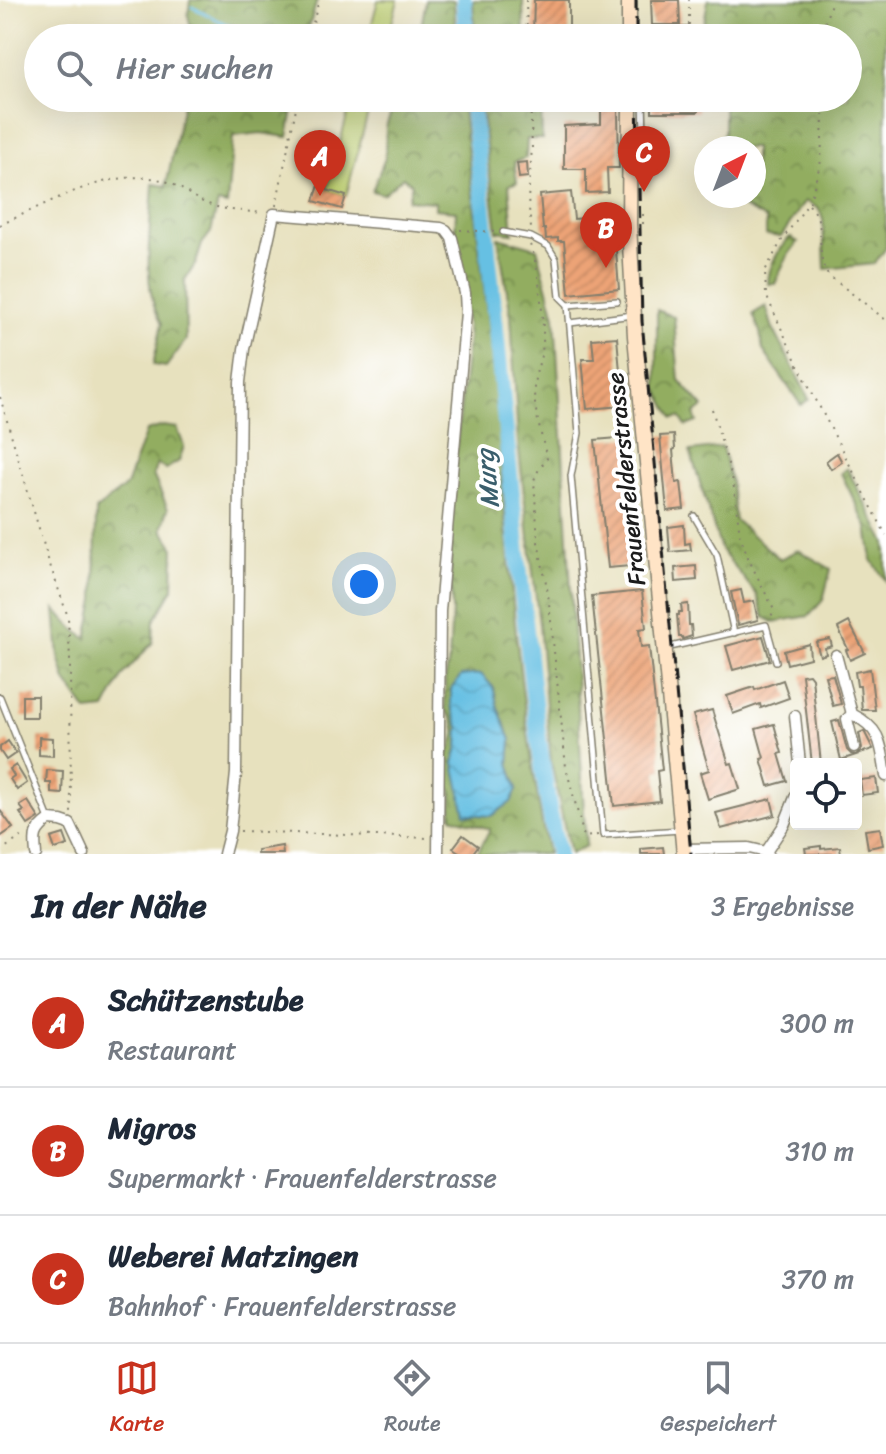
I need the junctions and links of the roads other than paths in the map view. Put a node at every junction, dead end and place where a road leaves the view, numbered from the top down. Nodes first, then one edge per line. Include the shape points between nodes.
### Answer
1 (629, 0) edge
2 (634, 24) edge
3 (630, 112) edge
4 (643, 112) edge
5 (652, 169) dead end
6 (503, 232) road end
7 (617, 301) dead end
8 (568, 305) junction
9 (633, 315) junction
10 (570, 323) junction
11 (694, 516) dead end
12 (734, 633) junction
13 (665, 649) junction
14 (836, 655) dead end
15 (776, 661) dead end
16 (0, 697) edge
17 (852, 714) junction
18 (795, 716) dead end
19 (854, 747) dead end
20 (799, 758) edge
21 (886, 776) edge
22 (790, 810) edge
23 (49, 820) junction
24 (682, 830) junction
25 (683, 851) edge
26 (727, 851) edge
27 (767, 853) edge
28 (36, 854) edge
29 (84, 854) edge
30 (224, 854) edge
31 (438, 854) edge

1 - 2 main road
3 - 9 main road, Frauenfelderstrasse
4 - 5 lane
6 - 8 lane via 531,237 553,252 560,297
7 - 8 lane
8 - 10 lane
9 - 10 lane
9 - 13 main road, Frauenfelderstrasse
10 - 24 lane via 579,433 571,476 603,835
11 - 12 lane via 717,555
12 - 13 lane
12 - 15 lane via 766,625
13 - 24 main road, Frauenfelderstrasse
14 - 17 street
16 - 23 lane
17 - 19 street via 847,719
17 - 21 street via 874,729
18 - 20 street
22 - 27 street
23 - 28 street via 37,831
23 - 29 street via 70,824
24 - 25 main road, Frauenfelderstrasse
25 - 26 street
26 - 27 street via 749,848
30 - 31 street via 236,773 240,382 274,214 432,224 452,238 466,312 440,611

